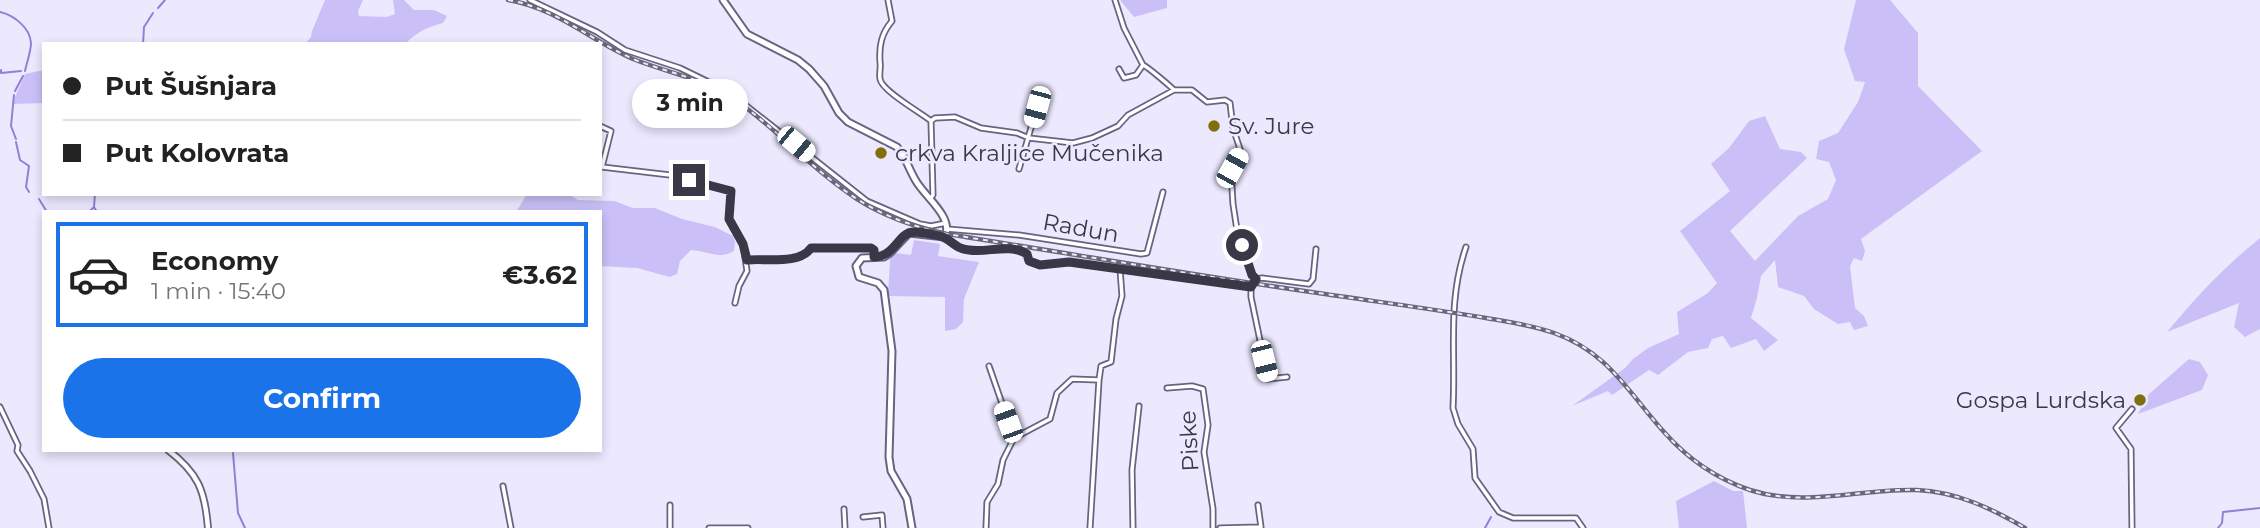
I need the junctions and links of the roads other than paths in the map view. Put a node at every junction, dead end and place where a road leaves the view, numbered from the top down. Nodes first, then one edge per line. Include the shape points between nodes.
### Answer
1 (530, 0) edge
2 (723, 0) edge
3 (888, 0) edge
4 (1115, 0) edge
5 (1143, 65) junction
6 (1119, 69) dead end
7 (1174, 90) junction
8 (1037, 107) dead end
9 (931, 121) junction
10 (602, 127) edge
11 (1029, 138) junction
12 (602, 167) edge
13 (602, 167) edge
14 (1019, 169) dead end
15 (1163, 192) dead end
16 (930, 199) junction
17 (947, 226) junction
18 (945, 237) junction
19 (1466, 247) dead end
20 (1316, 250) dead end
21 (874, 257) junction
22 (747, 260) junction
23 (1120, 269) junction
24 (1256, 279) junction
25 (1251, 287) junction
26 (734, 303) dead end
27 (989, 366) dead end
28 (1287, 377) dead end
29 (1099, 380) junction
30 (1167, 388) dead end
31 (0, 407) edge
32 (1139, 407) dead end
33 (2132, 409) dead end
34 (1014, 438) junction
35 (170, 452) edge
36 (503, 486) dead end
37 (670, 505) dead end
38 (1258, 505) dead end
39 (844, 509) dead end
40 (863, 517) dead end
41 (1261, 527) edge
42 (50, 528) edge
43 (208, 528) edge
44 (511, 528) edge
45 (670, 528) edge
46 (709, 528) edge
47 (714, 528) edge
48 (748, 528) edge
49 (845, 528) edge
50 (883, 528) edge
51 (912, 528) edge
52 (986, 528) edge
53 (1090, 528) edge
54 (1133, 528) edge
55 (1213, 528) edge
56 (1220, 528) edge
57 (1583, 528) edge
58 (2132, 528) edge

1 - 17 street via 625,50 680,68 730,92 867,201 920,224
2 - 16 main road via 747,34 809,69 848,122 897,147
3 - 9 street via 892,21 879,49 879,78 884,87
4 - 5 street
5 - 6 street via 1136,75 1124,78
5 - 7 street
7 - 11 street via 1092,138 1073,143
7 - 24 street via 1192,90 1207,102 1230,103 1240,149 1231,172 1235,217
8 - 11 street
9 - 11 street via 955,117
9 - 16 street
10 - 13 street via 611,131
11 - 14 street
12 - 22 street via 670,176 731,191 729,219
15 - 17 street, Radun via 1147,253 1141,254
16 - 17 main road
17 - 18 main road
18 - 21 main road via 909,233 890,253
18 - 23 street via 952,245 968,250 1021,251 1035,265 1063,261
19 - 57 street via 1452,313 1453,408 1473,449 1475,478 1499,512 1513,518 1576,518
20 - 24 street via 1309,284
21 - 22 street via 871,248 811,248 806,255 789,260
21 - 51 main road via 862,258 856,272 884,290 892,351 889,457 891,471 907,499
22 - 26 street
23 - 25 street
23 - 29 street via 1122,296 1111,362 1101,366
24 - 25 street
25 - 28 street via 1268,379
27 - 34 street
29 - 34 street via 1072,379 1057,393 1050,419
29 - 53 street
30 - 55 street, Piske via 1203,389 1208,425 1204,452
31 - 42 street via 17,451 44,499
32 - 54 street via 1132,470
33 - 58 street via 2116,428 2131,449
34 - 52 street via 987,502
35 - 43 street via 199,481
36 - 44 street
37 - 45 street
38 - 41 street
39 - 49 street
40 - 50 street via 882,515
41 - 56 street
46 - 47 street
47 - 48 street

